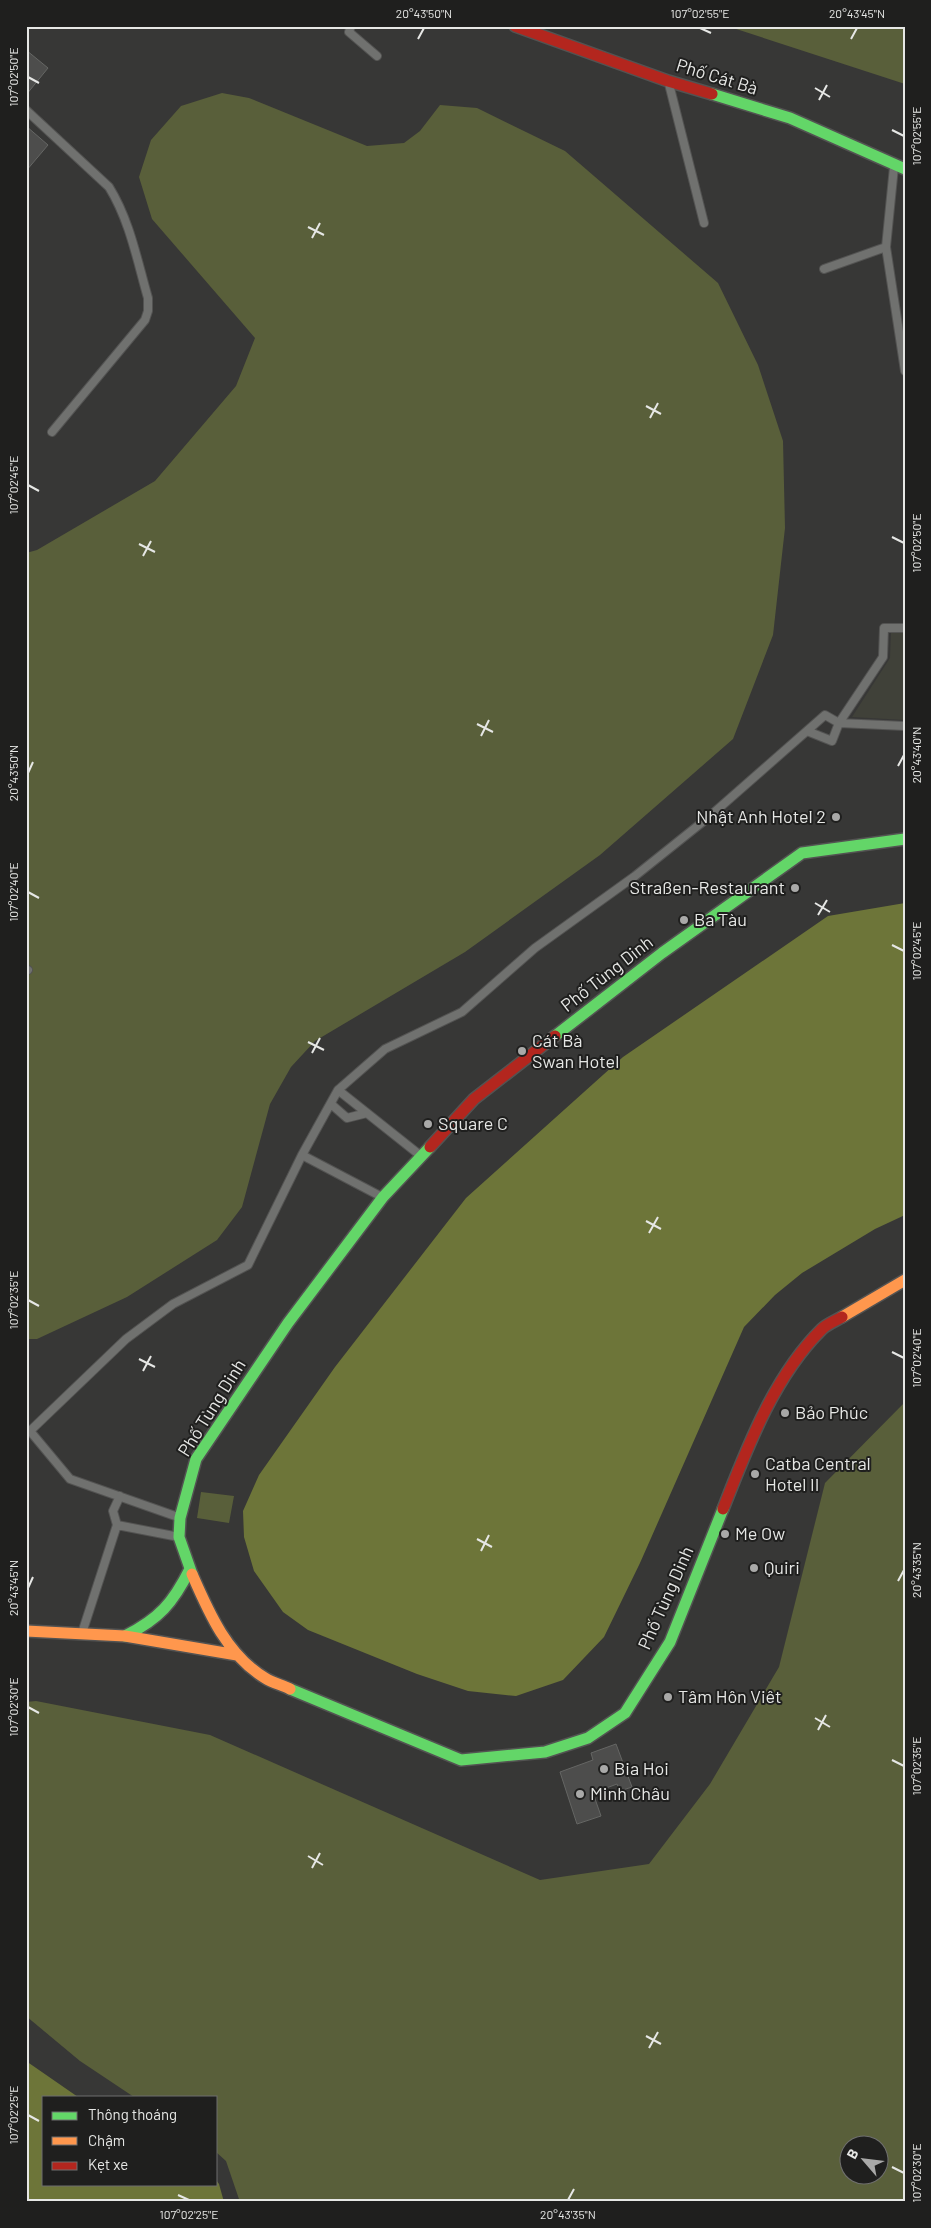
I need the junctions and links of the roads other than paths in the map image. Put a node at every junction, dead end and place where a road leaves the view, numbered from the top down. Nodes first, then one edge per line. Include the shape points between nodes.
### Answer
1 (351, 26) edge
2 (515, 26) edge
3 (377, 56) dead end
4 (668, 81) junction
5 (26, 110) edge
6 (900, 167) edge
7 (704, 222) dead end
8 (886, 247) junction
9 (824, 269) dead end
10 (905, 371) edge
11 (52, 432) dead end
12 (905, 628) edge
13 (839, 723) junction
14 (905, 726) edge
15 (807, 731) junction
16 (905, 839) edge
17 (338, 1090) junction
18 (330, 1104) junction
19 (367, 1113) junction
20 (302, 1154) junction
21 (421, 1156) junction
22 (383, 1197) junction
23 (905, 1280) edge
24 (28, 1432) edge
25 (120, 1496) junction
26 (180, 1518) junction
27 (118, 1525) junction
28 (179, 1537) junction
29 (190, 1569) junction
30 (26, 1631) edge
31 (81, 1635) junction
32 (125, 1636) junction
33 (238, 1654) junction

1 - 3 lane via 349,32
2 - 4 main road, Phố Cát Bà
4 - 6 main road, Phố Cát Bà via 790,118
4 - 7 lane
5 - 11 lane via 103,182 117,200 125,216 148,298 145,320
6 - 8 lane
8 - 9 lane
8 - 10 lane
12 - 13 lane via 884,628 883,657
13 - 14 lane
13 - 15 lane via 825,715
13 - 15 lane via 832,741
15 - 17 lane via 710,816 635,876 535,948 462,1012 385,1049
16 - 21 main road, Phố Tùng Dinh via 802,853 662,953 474,1099
17 - 18 lane
17 - 19 lane
18 - 19 lane via 347,1118
18 - 20 lane
19 - 21 lane
20 - 22 lane
20 - 24 lane via 248,1265 174,1304 126,1339
21 - 22 main road, Phố Tùng Dinh
22 - 26 main road, Phố Tùng Dinh via 288,1323 196,1459
23 - 33 main road, Phố Tùng Dinh via 823,1328 790,1367 750,1440 670,1642 625,1713 588,1738 545,1752 461,1760 264,1678
24 - 25 lane via 70,1479
25 - 26 lane
25 - 27 lane via 114,1510
26 - 28 main road, Phố Tùng Dinh
27 - 28 lane
27 - 31 lane
28 - 29 main road, Phố Tùng Dinh
29 - 32 main road via 177,1597 162,1614
29 - 33 main road, Phố Tùng Dinh via 212,1620
30 - 31 main road
31 - 32 main road
32 - 33 main road

